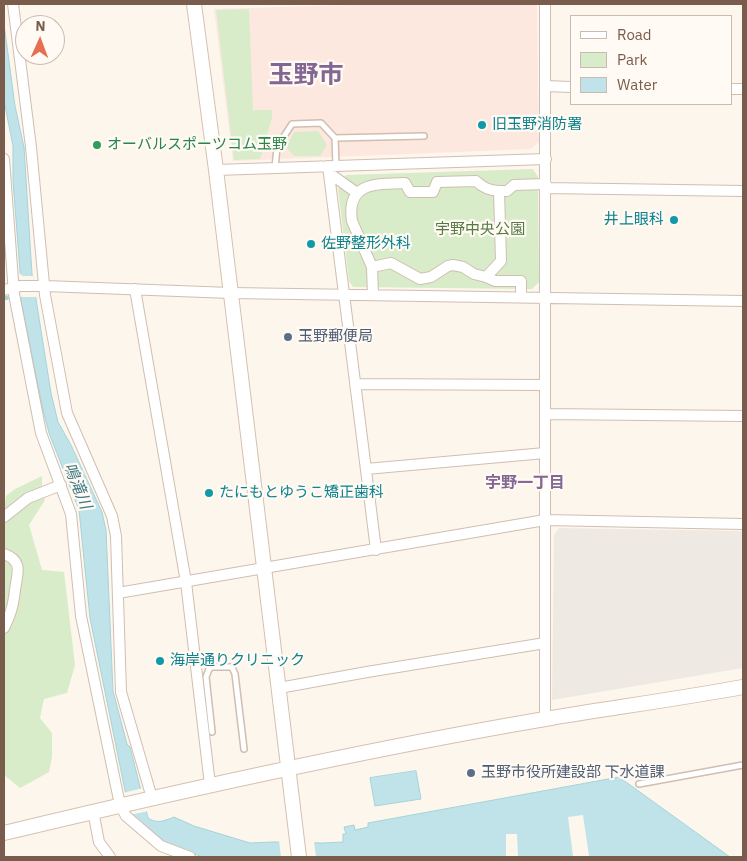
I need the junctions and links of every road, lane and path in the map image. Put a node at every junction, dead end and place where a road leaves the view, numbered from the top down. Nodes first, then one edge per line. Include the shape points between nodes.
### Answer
1 (13, 4) edge
2 (194, 4) edge
3 (545, 4) edge
4 (545, 86) junction
5 (570, 87) edge
6 (424, 136) dead end
7 (335, 138) junction
8 (4, 159) edge
9 (546, 159) junction
10 (274, 168) junction
11 (331, 168) junction
12 (216, 170) junction
13 (546, 186) junction
14 (743, 191) edge
15 (499, 192) junction
16 (357, 193) junction
17 (372, 266) junction
18 (486, 277) junction
19 (39, 286) junction
20 (12, 288) edge
21 (135, 289) junction
22 (231, 293) junction
23 (344, 294) junction
24 (373, 295) junction
25 (521, 297) junction
26 (545, 298) junction
27 (743, 301) edge
28 (355, 384) junction
29 (545, 385) junction
30 (545, 414) junction
31 (743, 416) edge
32 (545, 453) junction
33 (366, 469) junction
34 (61, 485) junction
35 (4, 517) edge
36 (545, 520) junction
37 (743, 524) edge
38 (376, 550) junction
39 (4, 554) edge
40 (264, 569) junction
41 (186, 582) junction
42 (118, 593) junction
43 (4, 628) edge
44 (545, 643) junction
45 (743, 687) edge
46 (279, 688) junction
47 (545, 719) junction
48 (212, 732) dead end
49 (244, 749) dead end
50 (743, 765) edge
51 (288, 767) junction
52 (639, 784) dead end
53 (210, 785) junction
54 (149, 799) junction
55 (123, 804) junction
56 (93, 811) junction
57 (4, 833) edge
58 (110, 857) edge
59 (190, 857) edge
60 (299, 857) edge

1 - 19 street via 31,147
2 - 12 street
3 - 4 street
4 - 5 street
4 - 9 street
6 - 7 lane
7 - 10 lane via 321,123 292,124 277,147
7 - 11 lane
8 - 20 street
9 - 11 street
9 - 13 street
10 - 11 street
10 - 12 street
11 - 16 street
11 - 23 street
12 - 22 street
13 - 14 street
13 - 15 street via 514,185
13 - 26 street
15 - 16 street via 483,188 476,181 437,182 434,192 410,192 405,183 376,184
15 - 18 street via 501,261
16 - 17 street via 351,206 352,221
17 - 18 street via 391,263 420,279 431,277 448,266 458,265
17 - 24 street
18 - 25 street via 495,281 521,281
19 - 20 street
19 - 21 street
19 - 42 street via 67,413 112,516
20 - 34 street via 41,433
21 - 22 street
21 - 41 street
22 - 23 street
22 - 40 street
23 - 24 street
23 - 28 street
24 - 25 street
25 - 26 street
26 - 27 street
26 - 29 street
28 - 29 street
28 - 33 street
29 - 30 street
30 - 31 street
30 - 32 street
32 - 33 street
32 - 36 street
33 - 38 street
34 - 35 street via 28,498
34 - 55 street via 71,514 81,616
36 - 37 street
36 - 38 street
36 - 44 street
38 - 40 street
39 - 43 street via 16,561 18,574 12,611
40 - 41 street
40 - 46 street
41 - 42 street
41 - 53 street
42 - 54 street via 121,692
44 - 46 street
44 - 47 street
45 - 47 street
46 - 51 street
47 - 51 street
48 - 49 lane via 206,672 212,667 232,667
50 - 52 lane
51 - 53 street
51 - 60 street
53 - 54 street
54 - 55 street
55 - 56 street
55 - 59 street via 126,816 161,846
56 - 57 street
56 - 58 street via 99,842

